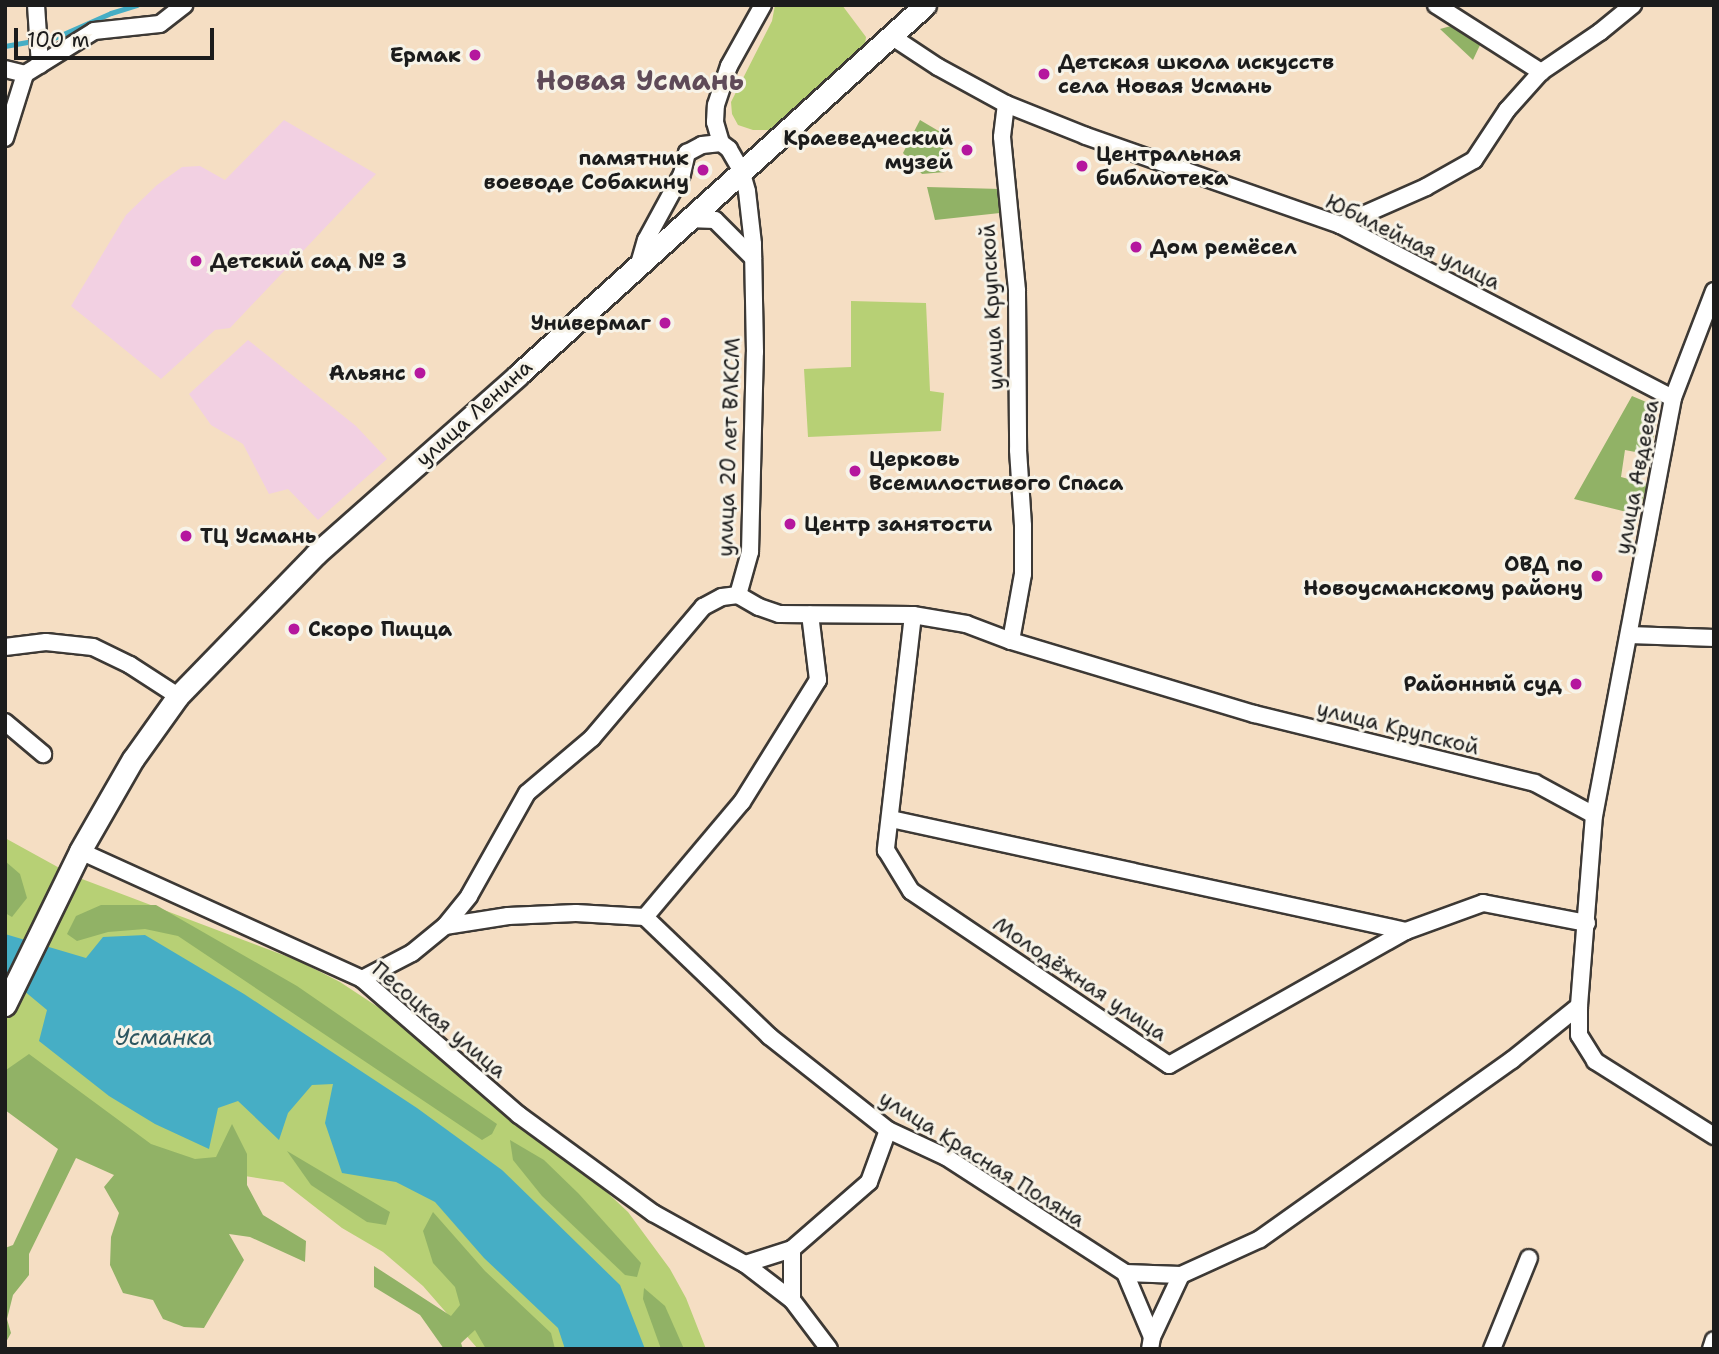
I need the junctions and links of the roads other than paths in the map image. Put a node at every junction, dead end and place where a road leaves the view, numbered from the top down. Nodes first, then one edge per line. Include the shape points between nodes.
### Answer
1 (184, 5) edge
2 (763, 5) edge
3 (925, 5) edge
4 (1436, 5) edge
5 (1633, 5) edge
6 (38, 13) edge
7 (891, 36) junction
8 (40, 65) junction
9 (5, 69) edge
10 (1541, 72) junction
11 (25, 74) junction
12 (1006, 104) junction
13 (5, 138) edge
14 (721, 144) junction
15 (741, 170) junction
16 (688, 219) junction
17 (1340, 225) junction
18 (753, 258) junction
19 (639, 264) junction
20 (1714, 291) edge
21 (1673, 398) junction
22 (738, 595) junction
23 (810, 614) junction
24 (913, 615) junction
25 (1630, 635) junction
26 (1714, 638) edge
27 (1011, 641) junction
28 (5, 647) edge
29 (178, 695) junction
30 (5, 722) edge
31 (43, 754) dead end
32 (1594, 816) junction
33 (891, 819) junction
34 (77, 858) junction
35 (645, 917) junction
36 (1587, 923) junction
37 (444, 926) junction
38 (1406, 931) junction
39 (358, 977) junction
40 (5, 1005) edge
41 (1579, 1006) junction
42 (888, 1130) junction
43 (1714, 1136) edge
44 (792, 1249) junction
45 (1529, 1258) dead end
46 (744, 1264) junction
47 (1125, 1273) junction
48 (1181, 1276) junction
49 (792, 1300) junction
50 (1714, 1340) edge
51 (1151, 1343) edge
52 (829, 1349) edge
53 (1492, 1349) edge
54 (1711, 1349) edge

1 - 8 street via 160,23 94,31
2 - 14 street via 729,66 716,105
3 - 7 main road, улица Ленина
4 - 10 street
5 - 10 street
6 - 8 street
7 - 12 street
7 - 15 main road, улица Ленина
8 - 11 street
9 - 11 street
10 - 17 street via 1507,110 1474,160
11 - 13 street
12 - 17 street, Юбилейная улица via 1106,144
12 - 27 street, улица Крупской via 1002,137 1017,290 1023,526 1023,574
14 - 15 street
14 - 19 street via 702,145 687,153 682,174 646,240
15 - 16 main road, улица Ленина
15 - 18 street, улица 20 лет ВЛКСМ
16 - 18 street via 715,220
16 - 19 main road, улица Ленина
17 - 21 street, Юбилейная улица
18 - 22 street, улица 20 лет ВЛКСМ via 750,552
19 - 29 main road, улица Ленина via 316,554
20 - 21 street, улица Авдеева
21 - 25 street, улица Авдеева
22 - 23 street, улица Крупской via 779,614
22 - 37 street via 703,607 592,738 527,793 469,896
23 - 24 street, улица Крупской
23 - 35 street via 818,680 741,802
24 - 27 street, улица Крупской via 966,624
24 - 33 street, Молодёжная улица
25 - 26 street
25 - 32 street
27 - 32 street, улица Крупской via 1254,714 1535,783
28 - 29 street via 46,642 93,647
29 - 34 main road, улица Ленина via 133,759
30 - 31 street
32 - 36 street
33 - 38 street
33 - 38 street, Молодёжная улица via 886,850 911,891 1169,1065
34 - 39 street, Песоцкая улица
34 - 40 main road, улица Ленина
35 - 37 street via 522,915
35 - 42 street, улица Красная Поляна via 769,1035
36 - 38 street, Молодёжная улица via 1483,903
36 - 41 street
37 - 39 street via 412,953
39 - 46 street, Песоцкая улица via 519,1115 653,1213
41 - 43 street via 1579,1035 1595,1061
41 - 48 street via 1512,1060 1260,1240
42 - 44 street via 869,1182
42 - 47 street, улица Красная Поляна via 946,1157
44 - 46 street
44 - 49 street
45 - 53 street
46 - 49 street, Песоцкая улица
47 - 48 street
47 - 51 street via 1143,1310
48 - 51 street
49 - 52 street, Песоцкая улица
50 - 54 street

